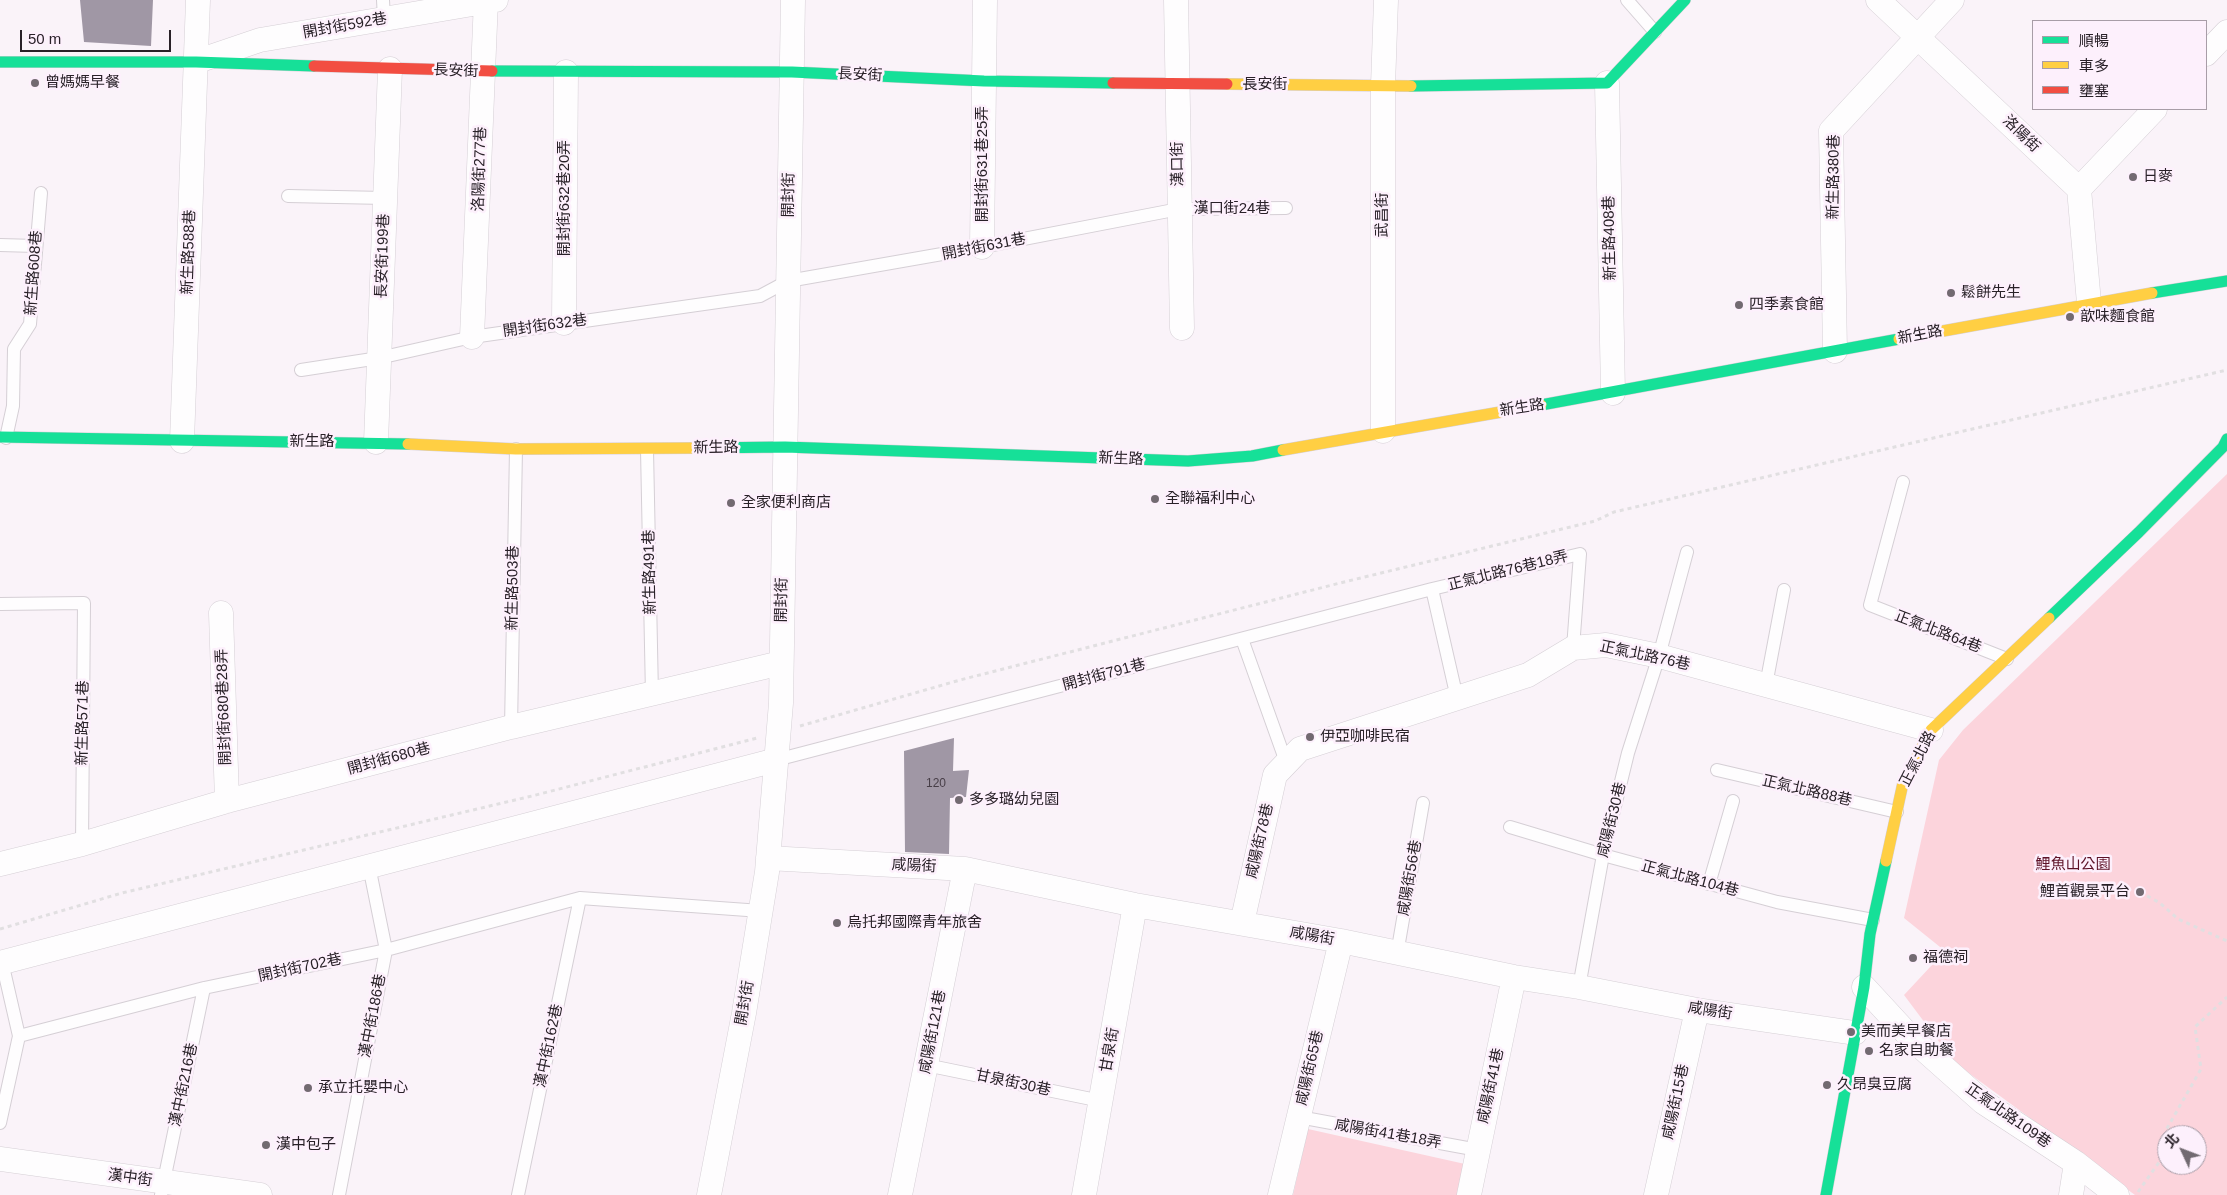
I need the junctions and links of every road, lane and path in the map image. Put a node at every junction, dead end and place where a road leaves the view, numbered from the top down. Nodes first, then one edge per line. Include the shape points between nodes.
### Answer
1 (198, 0) edge
2 (793, 0) edge
3 (985, 0) edge
4 (1176, 0) edge
5 (1386, 0) edge
6 (1627, 0) edge
7 (1685, 0) edge
8 (1878, 0) edge
9 (1952, 0) edge
10 (489, 1) edge
11 (384, 10) edge
12 (1655, 32) junction
13 (2226, 35) edge
14 (1918, 36) junction
15 (2207, 53) edge
16 (0, 62) edge
17 (196, 62) junction
18 (390, 69) junction
19 (484, 72) junction
20 (566, 72) junction
21 (792, 72) junction
22 (984, 81) junction
23 (1607, 83) junction
24 (1177, 84) junction
25 (1383, 86) junction
26 (2154, 110) edge
27 (2079, 189) junction
28 (41, 193) dead end
29 (288, 196) dead end
30 (385, 198) junction
31 (1286, 208) dead end
32 (1179, 209) junction
33 (0, 245) edge
34 (36, 246) junction
35 (982, 248) junction
36 (788, 281) junction
37 (2227, 281) edge
38 (2089, 303) junction
39 (564, 323) junction
40 (1182, 328) dead end
41 (472, 337) junction
42 (1836, 351) junction
43 (379, 358) junction
44 (301, 370) dead end
45 (2227, 370) edge
46 (1613, 393) junction
47 (1383, 431) junction
48 (3, 438) edge
49 (2227, 439) edge
50 (182, 441) junction
51 (376, 442) junction
52 (785, 447) junction
53 (516, 449) junction
54 (647, 450) junction
55 (1903, 482) dead end
56 (1687, 552) dead end
57 (1432, 589) junction
58 (1784, 590) dead end
59 (0, 604) edge
60 (221, 613) dead end
61 (1242, 639) junction
62 (1573, 648) junction
63 (1660, 656) junction
64 (2007, 659) junction
65 (781, 663) junction
66 (1766, 685) junction
67 (652, 695) junction
68 (1458, 698) junction
69 (511, 727) junction
70 (1931, 730) junction
71 (778, 732) junction
72 (776, 760) junction
73 (1286, 762) junction
74 (1717, 770) dead end
75 (227, 801) junction
76 (1733, 801) dead end
77 (1423, 803) dead end
78 (1897, 812) junction
79 (1510, 827) dead end
80 (82, 844) junction
81 (1603, 855) junction
82 (768, 858) junction
83 (0, 864) edge
84 (369, 866) junction
85 (965, 869) junction
86 (1709, 884) junction
87 (2140, 892) dead end
88 (580, 898) junction
89 (1135, 905) junction
90 (761, 911) junction
91 (1873, 920) junction
92 (1242, 923) junction
93 (0, 929) edge
94 (1341, 941) junction
95 (2227, 941) edge
96 (386, 950) junction
97 (1397, 954) junction
98 (1, 963) edge
99 (1514, 977) junction
100 (1579, 987) junction
101 (1864, 987) junction
102 (204, 988) junction
103 (2227, 997) edge
104 (1697, 1010) junction
105 (1855, 1033) junction
106 (19, 1036) junction
107 (926, 1065) junction
108 (1101, 1101) junction
109 (1299, 1117) junction
110 (0, 1123) edge
111 (2169, 1125) edge
112 (1478, 1150) junction
113 (0, 1159) edge
114 (2076, 1163) junction
115 (2157, 1165) edge
116 (162, 1189) edge
117 (1088, 1194) edge
118 (260, 1195) edge
119 (339, 1195) edge
120 (518, 1195) edge
121 (709, 1195) edge
122 (900, 1195) edge
123 (1280, 1195) edge
124 (1469, 1195) edge
125 (1656, 1195) edge
126 (1826, 1195) edge
127 (2071, 1195) edge
128 (2117, 1195) edge
129 (2136, 1195) edge

1 - 17 street, 新生路588巷
2 - 21 street, 開封街
3 - 22 street, 開封街631巷25弄
4 - 24 street, 漢口街
5 - 25 street, 武昌街
6 - 12 lane
7 - 12 street
8 - 14 street, 洛陽街
9 - 14 street, 新生路380巷
10 - 11 street, 開封街592巷
10 - 19 street, 洛陽街277巷
11 - 17 street, 開封街592巷 via 260,40
12 - 23 street
13 - 15 street
14 - 27 street, 洛陽街
14 - 42 street, 新生路380巷 via 1831,131
16 - 17 street, 長安街
17 - 18 street, 長安街
17 - 50 street, 新生路588巷
18 - 19 street, 長安街
18 - 30 street, 長安街199巷
19 - 20 street, 長安街
19 - 41 street, 洛陽街277巷
20 - 21 street, 長安街
20 - 39 street, 開封街632巷20弄
21 - 22 street, 長安街
21 - 36 street, 開封街
22 - 24 street, 長安街
22 - 35 street, 開封街631巷25弄
23 - 25 street, 長安街
23 - 46 street, 新生路408巷
24 - 25 street, 長安街
24 - 32 street, 漢口街
25 - 47 street, 武昌街
26 - 27 street
27 - 38 street
28 - 34 lane, 新生路608巷
29 - 30 lane
30 - 43 street, 長安街199巷
31 - 32 lane, 漢口街24巷
32 - 35 lane, 開封街631巷
32 - 40 street, 漢口街
33 - 34 lane
34 - 48 lane, 新生路608巷 via 30,324 14,349 13,406
35 - 36 lane, 開封街631巷
36 - 39 lane, 開封街632巷 via 760,296
36 - 52 street, 開封街
37 - 38 street, 新生路
38 - 42 street, 新生路
39 - 41 lane, 開封街632巷
41 - 43 lane, 開封街632巷
42 - 46 street, 新生路
43 - 44 lane, 開封街632巷
43 - 51 street, 長安街199巷
45 - 71 path via 1614,512 1595,521 960,680
46 - 47 street, 新生路
47 - 52 street, 新生路 via 1252,456 1188,461
48 - 50 street, 新生路
49 - 64 street, 正氣北路 via 2223,447 2139,532
50 - 51 street, 新生路
51 - 53 street, 新生路
52 - 54 street, 新生路
52 - 65 street, 開封街
53 - 54 street, 新生路
53 - 69 lane, 新生路503巷
54 - 67 lane, 新生路491巷
55 - 64 lane, 正氣北路64巷 via 1870,605
56 - 63 lane, 咸陽街30巷
57 - 61 lane, 開封街791巷
57 - 62 lane, 正氣北路76巷18弄 via 1580,554
57 - 68 lane
58 - 66 lane
59 - 80 lane, 新生路571巷 via 84,603
60 - 75 street, 開封街680巷28弄
61 - 72 lane, 開封街791巷
61 - 73 lane
62 - 63 street, 正氣北路76巷 via 1606,645
62 - 68 street, 正氣北路76巷 via 1528,675
63 - 66 street, 正氣北路76巷
63 - 81 lane, 咸陽街30巷 via 1628,753
64 - 70 street, 正氣北路
65 - 67 street, 開封街680巷
65 - 71 street, 開封街
66 - 70 street, 正氣北路76巷
67 - 69 street, 開封街680巷
68 - 73 street, 正氣北路76巷 via 1316,742 1300,749
69 - 75 street, 開封街680巷
70 - 78 street, 正氣北路 via 1903,783
71 - 72 street, 開封街
71 - 93 path via 532,796 122,893
72 - 82 street, 開封街
72 - 84 street
73 - 92 street, 咸陽街78巷 via 1276,775
74 - 78 lane, 正氣北路88巷
75 - 80 street, 開封街680巷
76 - 86 lane
77 - 97 lane, 咸陽街56巷
78 - 91 street, 正氣北路
79 - 81 lane, 正氣北路104巷
80 - 83 street, 開封街680巷
81 - 86 lane, 正氣北路104巷
81 - 100 lane, 咸陽街30巷
82 - 85 street, 咸陽街
82 - 90 street, 開封街
84 - 96 lane, 漢中街186巷
84 - 98 street
85 - 89 street, 咸陽街
85 - 107 street, 咸陽街121巷
86 - 91 lane, 正氣北路104巷 via 1777,902
87 - 95 path via 2160,903 2178,919
88 - 90 lane, 開封街702巷
88 - 96 lane, 開封街702巷
88 - 120 lane, 漢中街162巷
89 - 92 street, 咸陽街
89 - 108 street, 甘泉街
90 - 121 street, 開封街
91 - 101 street, 正氣北路
92 - 94 street, 咸陽街
94 - 97 street, 咸陽街
94 - 109 street, 咸陽街65巷
96 - 102 lane, 開封街702巷
96 - 119 lane, 漢中街186巷
97 - 99 street, 咸陽街
98 - 106 lane
99 - 100 street, 咸陽街
99 - 112 street, 咸陽街41巷
100 - 104 street, 咸陽街
101 - 105 street, 正氣北路
101 - 114 street, 正氣北路109巷 via 1911,1038 1983,1102
102 - 106 lane, 開封街702巷
102 - 116 lane, 漢中街216巷
103 - 111 path via 2195,1027 2201,1069
104 - 105 street, 咸陽街
104 - 125 street, 咸陽街15巷
105 - 126 street, 正氣北路
106 - 110 lane
107 - 108 lane, 甘泉街30巷
107 - 122 street, 咸陽街121巷
108 - 117 street, 甘泉街
109 - 112 lane, 咸陽街41巷18弄
109 - 123 street, 咸陽街65巷
112 - 124 street, 咸陽街41巷
113 - 116 street, 漢中街
114 - 127 street
114 - 128 street, 正氣北路109巷
115 - 129 path
116 - 118 street, 漢中街

